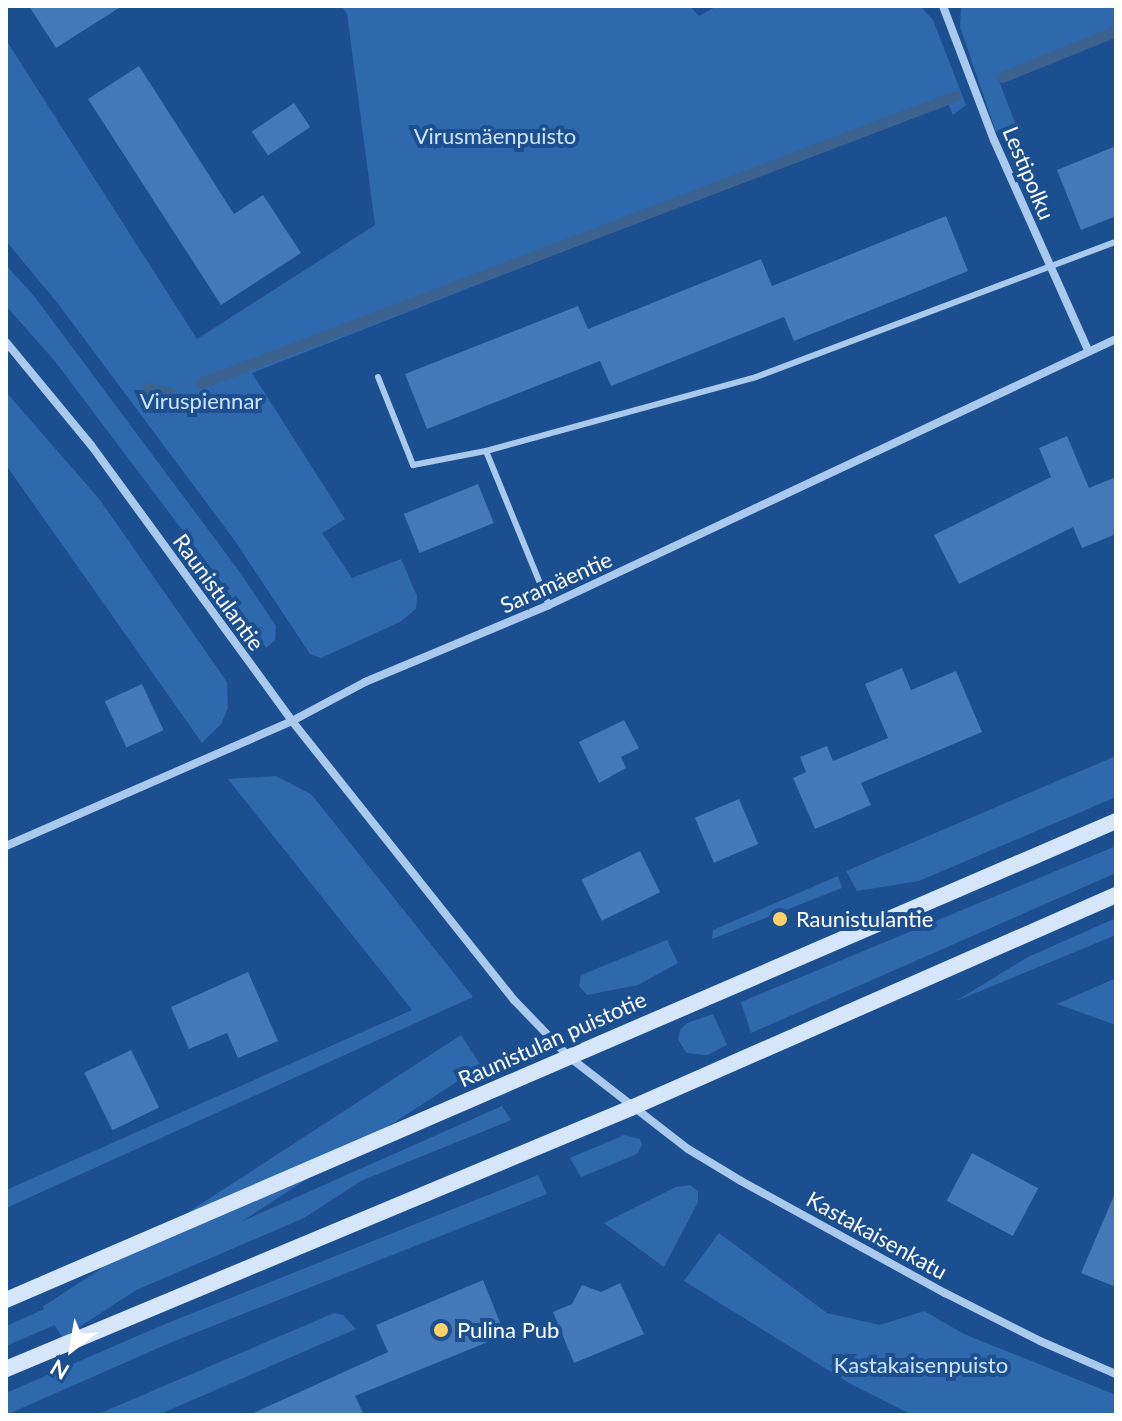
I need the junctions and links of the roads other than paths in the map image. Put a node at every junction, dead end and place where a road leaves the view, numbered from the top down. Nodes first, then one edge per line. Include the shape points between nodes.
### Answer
1 (943, 6) edge
2 (1116, 242) edge
3 (1050, 268) junction
4 (1116, 339) edge
5 (6, 342) edge
6 (1088, 350) junction
7 (378, 377) dead end
8 (486, 451) junction
9 (549, 605) junction
10 (292, 721) junction
11 (1116, 821) edge
12 (6, 846) edge
13 (1116, 895) edge
14 (568, 1056) junction
15 (631, 1108) junction
16 (6, 1300) edge
17 (6, 1369) edge
18 (1116, 1374) edge

1 - 3 street, Lestipolku
2 - 3 lane
3 - 6 street, Lestipolku
3 - 8 lane via 756,377
4 - 6 street, Saramäentie
5 - 10 street, Raunistulantie via 91,445
6 - 9 street, Saramäentie
7 - 8 lane via 413,465
8 - 9 lane
9 - 10 street, Saramäentie via 365,682
10 - 12 street, Saramäentie
10 - 14 street, Raunistulantie via 514,1000
11 - 14 main road, Raunistulan puistotie
13 - 15 main road
14 - 15 street, Raunistulantie
14 - 16 main road, Raunistulan puistotie
15 - 17 main road
15 - 18 street, Kastakaisenkatu via 688,1149 856,1244 1040,1341

